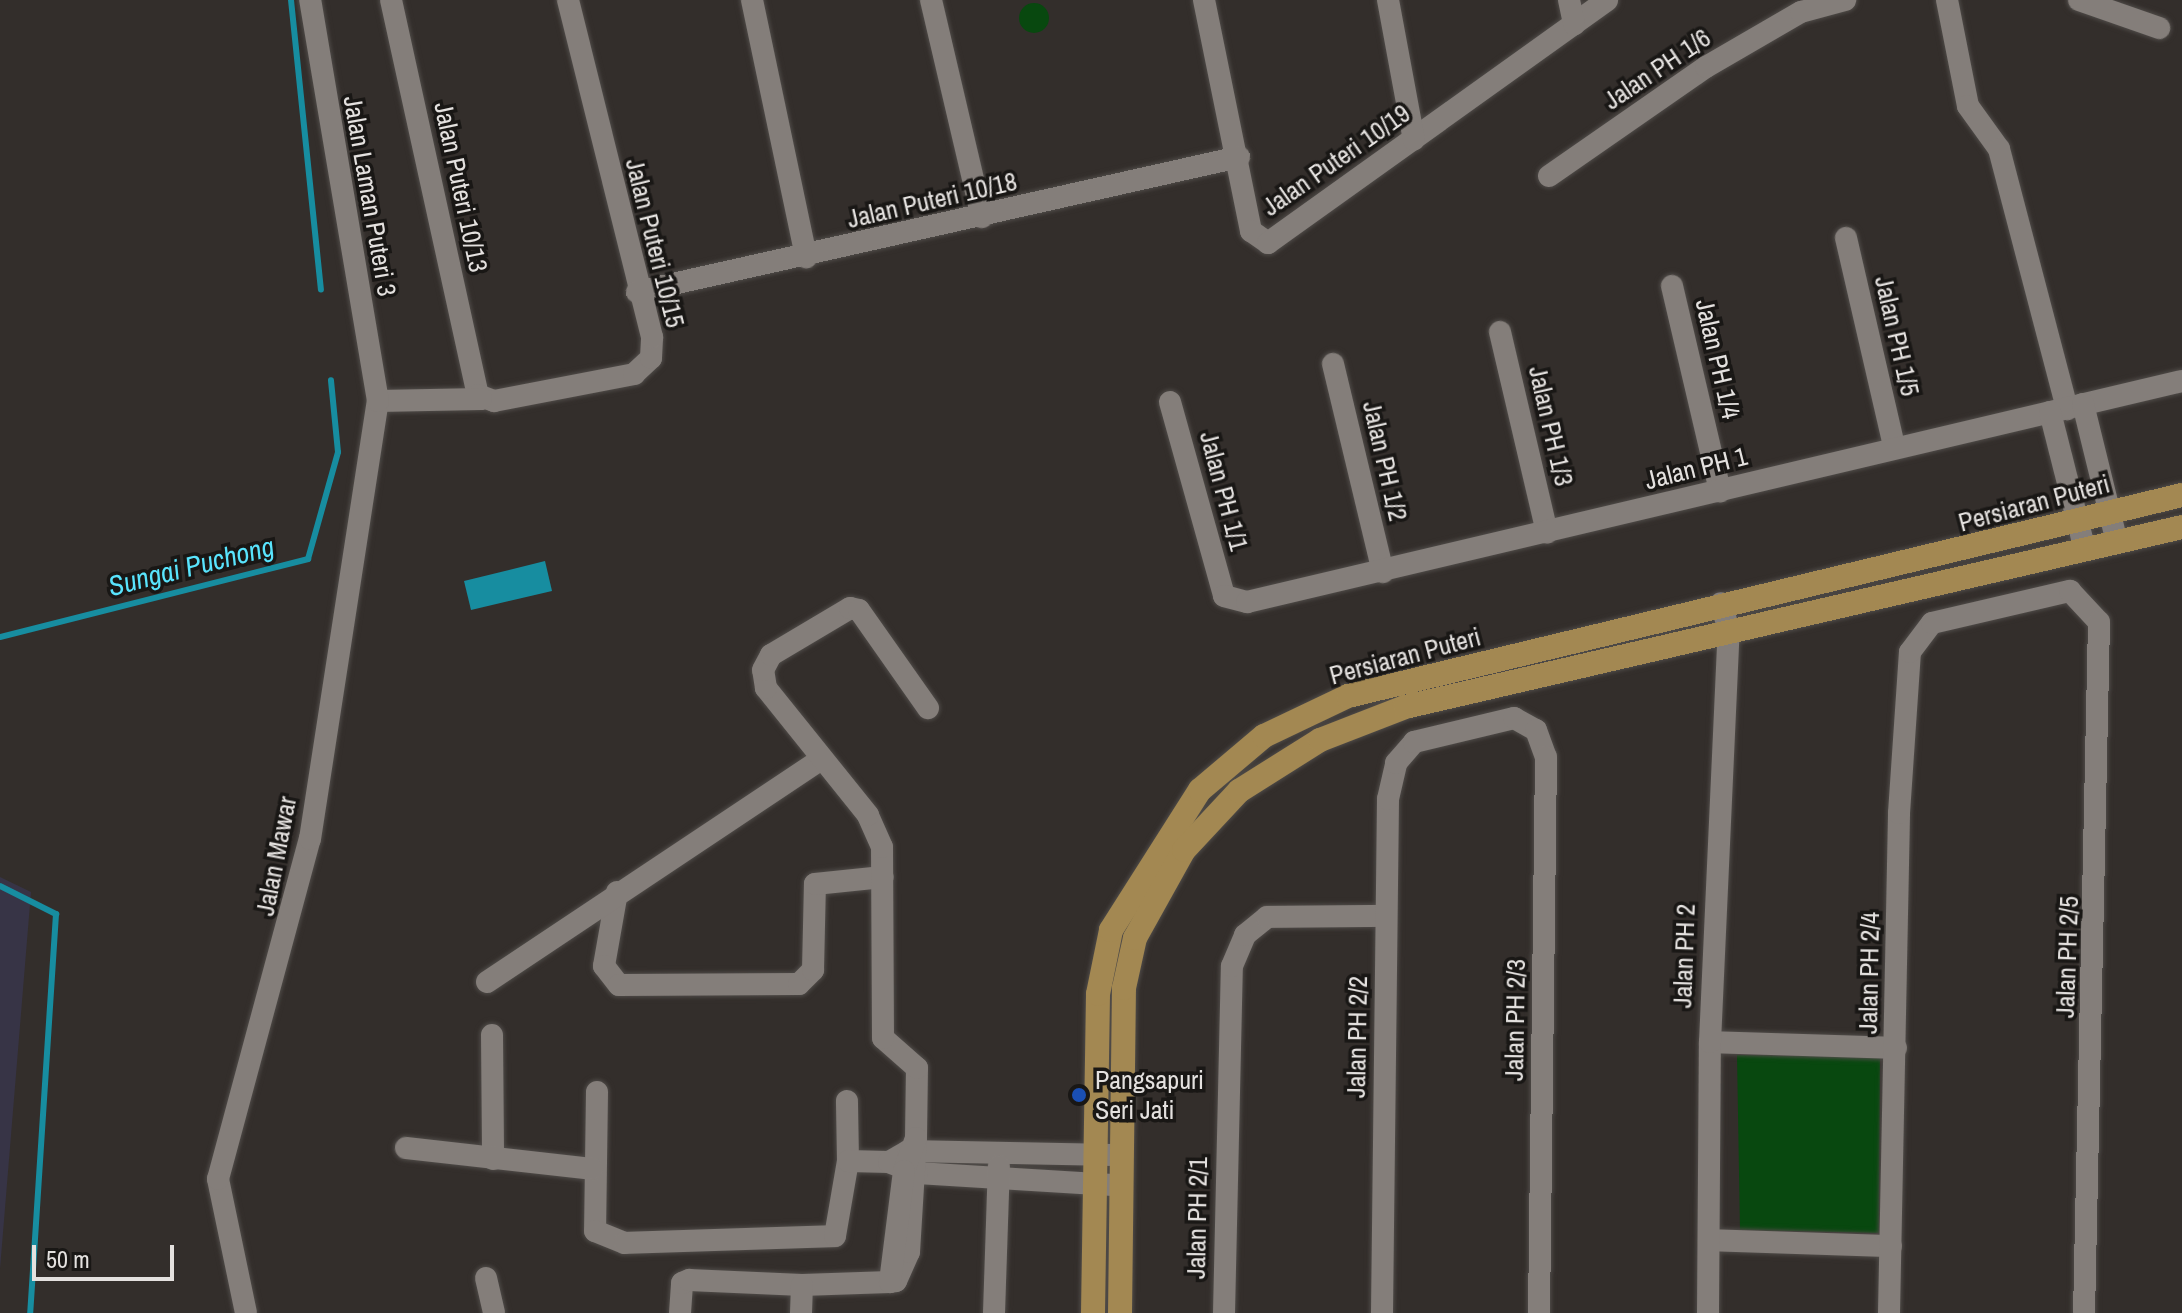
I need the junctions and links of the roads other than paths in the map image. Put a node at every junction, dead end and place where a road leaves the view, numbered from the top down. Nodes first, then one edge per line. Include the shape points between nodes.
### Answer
1 (310, 0) edge
2 (391, 0) edge
3 (568, 0) edge
4 (752, 0) edge
5 (931, 0) edge
6 (1204, 0) edge
7 (1388, 0) edge
8 (1569, 0) edge
9 (1607, 0) edge
10 (1845, 0) edge
11 (1947, 0) edge
12 (2079, 0) edge
13 (1574, 24) junction
14 (2159, 28) dead end
15 (1414, 140) junction
16 (1239, 157) junction
17 (1549, 176) dead end
18 (982, 217) junction
19 (1846, 238) dead end
20 (806, 257) junction
21 (1672, 286) dead end
22 (637, 292) junction
23 (1500, 332) dead end
24 (1333, 364) dead end
25 (2182, 381) edge
26 (479, 393) junction
27 (378, 401) junction
28 (1170, 402) dead end
29 (2067, 408) junction
30 (1894, 446) junction
31 (1720, 491) junction
32 (2182, 495) edge
33 (2108, 512) junction
34 (2075, 519) junction
35 (2182, 527) edge
36 (1547, 533) junction
37 (2117, 542) junction
38 (2085, 550) junction
39 (1383, 572) junction
40 (1224, 596) joint
41 (1721, 603) junction
42 (1729, 630) junction
43 (1917, 636) joint
44 (928, 708) dead end
45 (820, 760) junction
46 (1396, 763) joint
47 (883, 877) junction
48 (617, 892) junction
49 (1386, 916) junction
50 (487, 982) dead end
51 (492, 1035) dead end
52 (1710, 1042) junction
53 (1896, 1048) junction
54 (597, 1092) dead end
55 (847, 1101) dead end
56 (406, 1148) dead end
57 (1093, 1155) junction
58 (1123, 1155) junction
59 (999, 1157) junction
60 (909, 1158) junction
61 (493, 1159) junction
62 (848, 1161) junction
63 (592, 1169) junction
64 (998, 1181) junction
65 (1093, 1185) junction
66 (1122, 1185) junction
67 (1709, 1240) junction
68 (1891, 1246) junction
69 (486, 1278) dead end
70 (802, 1285) junction
71 (246, 1313) edge
72 (494, 1313) edge
73 (680, 1313) edge
74 (801, 1313) edge
75 (994, 1313) edge
76 (1093, 1313) edge
77 (1120, 1313) edge
78 (1224, 1313) edge
79 (1382, 1313) edge
80 (1539, 1313) edge
81 (1708, 1313) edge
82 (1889, 1313) edge
83 (2084, 1313) edge

1 - 27 street, Jalan Laman Puteri 3
2 - 26 street, Jalan Puteri 10/13
3 - 22 street, Jalan Puteri 10/15
4 - 20 street
5 - 18 street
6 - 16 street, Jalan Puteri 10/19
7 - 15 street
8 - 13 street
9 - 13 street, Jalan Puteri 10/19
10 - 17 street, Jalan PH 1/6 via 1801,12 1706,67
11 - 29 street via 1968,106 1999,149
12 - 14 street
13 - 15 street, Jalan Puteri 10/19
15 - 16 street, Jalan Puteri 10/19 via 1268,243 1251,231
16 - 18 street, Jalan Puteri 10/18
18 - 20 street, Jalan Puteri 10/18
19 - 30 street, Jalan PH 1/5
20 - 22 street, Jalan Puteri 10/18
21 - 31 street, Jalan PH 1/4
22 - 26 street, Jalan Puteri 10/15 via 652,337 651,358 634,374
23 - 36 street, Jalan PH 1/3
24 - 39 street, Jalan PH 1/2
25 - 29 street, Jalan PH 1
26 - 27 street, Jalan Puteri 10/15
27 - 71 street, Jalan Mawar via 310,839 218,1179
28 - 40 street, Jalan PH 1/1
29 - 30 street, Jalan PH 1
29 - 33 street
29 - 34 street
30 - 31 street, Jalan PH 1
31 - 36 street, Jalan PH 1
32 - 33 main road, Persiaran Puteri
33 - 34 main road, Persiaran Puteri
33 - 37 street
34 - 38 street
34 - 41 main road, Persiaran Puteri via 1906,565
35 - 37 main road, Persiaran Puteri
36 - 39 street, Jalan PH 1
37 - 38 main road, Persiaran Puteri
38 - 42 main road, Persiaran Puteri
39 - 40 street, Jalan PH 1 via 1247,602
41 - 42 street, Jalan PH 2
41 - 57 main road, Persiaran Puteri via 1348,696 1264,736 1230,763 1161,844 1111,930 1098,994
42 - 52 street, Jalan PH 2
42 - 58 main road, Persiaran Puteri via 1369,718 1239,791 1184,850 1135,938 1124,988
43 - 53 street, Jalan PH 2/4 via 1899,813
43 - 83 street, Jalan PH 2/5 via 1932,623 2070,591 2090,605 2099,622 2097,907
44 - 45 street via 859,610 841,608 771,655 763,670 766,688
45 - 47 street via 868,815 882,847
45 - 48 street
46 - 49 street, Jalan PH 2/2 via 1388,799
46 - 80 street, Jalan PH 2/3 via 1414,742 1514,718 1536,730 1546,757
47 - 48 street via 815,884 813,970 799,984 619,985 604,966
47 - 60 street via 883,1038 917,1068
48 - 50 street
49 - 78 street, Jalan PH 2/1 via 1267,917 1245,935 1232,966
49 - 79 street, Jalan PH 2/2
51 - 61 street
52 - 53 street
52 - 67 street, Jalan PH 2
53 - 68 street, Jalan PH 2/4
54 - 63 street
55 - 62 street
56 - 61 street
57 - 58 street
57 - 59 street
57 - 65 main road, Persiaran Puteri
58 - 66 main road, Persiaran Puteri
59 - 60 street
59 - 64 street
60 - 62 street
60 - 64 street
60 - 70 street via 907,1261 890,1282
61 - 63 street
62 - 63 street via 835,1236 655,1242 616,1241 595,1231
64 - 65 street
64 - 75 street
65 - 66 street
65 - 76 main road, Persiaran Puteri
66 - 77 main road, Persiaran Puteri
67 - 68 street
67 - 81 street, Jalan PH 2
68 - 82 street, Jalan PH 2/4
69 - 72 street
70 - 73 street via 689,1280 682,1283
70 - 74 street

